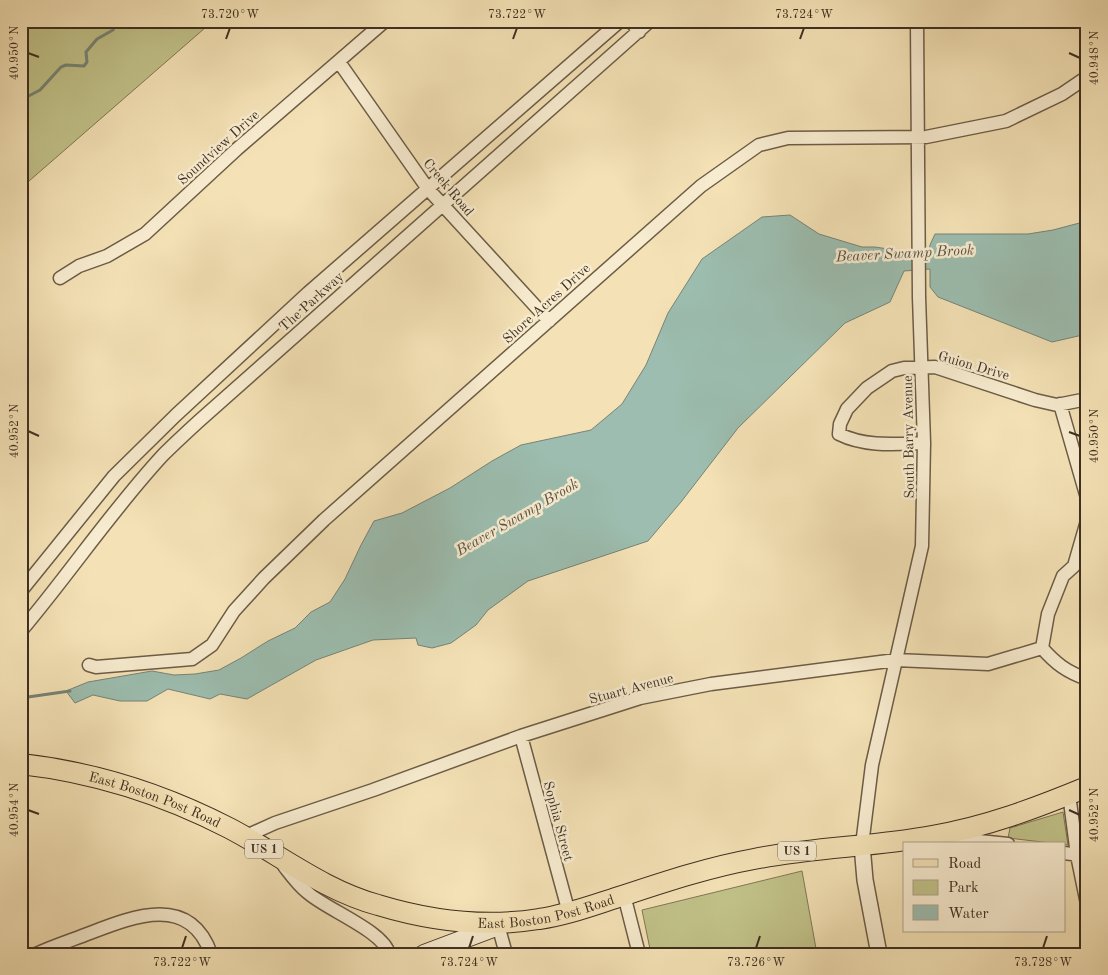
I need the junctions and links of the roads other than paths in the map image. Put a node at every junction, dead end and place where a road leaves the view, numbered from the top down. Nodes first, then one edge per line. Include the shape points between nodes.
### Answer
1 (385, 21) edge
2 (620, 21) edge
3 (650, 21) edge
4 (917, 21) edge
5 (635, 26) edge
6 (607, 34) junction
7 (619, 49) junction
8 (339, 62) junction
9 (1087, 77) edge
10 (917, 137) junction
11 (428, 189) junction
12 (444, 205) junction
13 (60, 278) dead end
14 (549, 321) junction
15 (922, 368) junction
16 (1087, 399) edge
17 (1060, 404) junction
18 (924, 443) junction
19 (1087, 498) edge
20 (1087, 521) edge
21 (1087, 561) edge
22 (1074, 566) junction
23 (21, 591) edge
24 (21, 631) edge
25 (1042, 648) junction
26 (896, 660) junction
27 (89, 665) dead end
28 (1087, 679) edge
29 (521, 736) junction
30 (21, 764) edge
31 (1078, 791) edge
32 (244, 837) junction
33 (930, 837) junction
34 (996, 842) edge
35 (862, 845) junction
36 (1076, 855) edge
37 (276, 856) junction
38 (624, 896) junction
39 (1087, 904) edge
40 (569, 913) junction
41 (503, 924) junction
42 (36, 954) edge
43 (211, 954) edge
44 (389, 954) edge
45 (424, 954) edge
46 (506, 954) edge
47 (639, 954) edge
48 (879, 954) edge

1 - 8 street, Soundview Drive
2 - 6 street, The Parkway
3 - 5 street, The Parkway
4 - 10 street, South Barry Avenue
5 - 7 street, The Parkway
6 - 7 street
6 - 11 street, The Parkway
7 - 12 street, The Parkway
8 - 11 street, Creek Road
8 - 13 street, Soundview Drive via 237,149 145,234 108,256 79,266
9 - 10 street, Shore Acres Drive via 1062,94 1006,121
10 - 14 street, Shore Acres Drive via 788,138 759,145 701,186
10 - 15 street, South Barry Avenue
11 - 12 street, Creek Road
11 - 23 street, The Parkway via 308,293 114,476
12 - 14 street, Creek Road
12 - 24 street, The Parkway via 163,456
14 - 27 street, Shore Acres Drive via 324,520 234,611 212,644 192,659
15 - 17 street, Guion Drive via 934,367 1035,400
15 - 18 street, South Barry Avenue
15 - 18 street, Guion Drive via 892,371 868,388 847,409 839,434 872,444
16 - 17 street, Guion Drive
17 - 19 street
18 - 26 street, South Barry Avenue via 922,546
20 - 22 street
21 - 22 street
22 - 25 street via 1063,576 1048,614
25 - 26 street, Stuart Avenue via 988,664
25 - 28 street via 1056,663
26 - 29 street, Stuart Avenue via 711,684 640,698
26 - 35 street, South Barry Avenue via 872,765
29 - 32 street, Stuart Avenue via 275,823
29 - 40 street, Sophia Street
30 - 32 main road, East Boston Post Road / US 1 via 81,774 140,791 195,812
31 - 33 main road, East Boston Post Road / US 1 via 1022,813
31 - 36 street
32 - 37 main road, East Boston Post Road / US 1
33 - 34 street
33 - 35 main road, East Boston Post Road / US 1
35 - 38 main road, East Boston Post Road / US 1 via 738,862
35 - 48 street
36 - 39 street
37 - 41 main road, East Boston Post Road / US 1 via 336,890 375,904 422,917 461,923
37 - 44 street via 306,892 362,926 388,948
38 - 40 main road, East Boston Post Road / US 1
38 - 47 street
40 - 41 main road, East Boston Post Road / US 1
41 - 45 main road
41 - 46 street
42 - 43 street via 130,918 163,914 184,919 200,930

